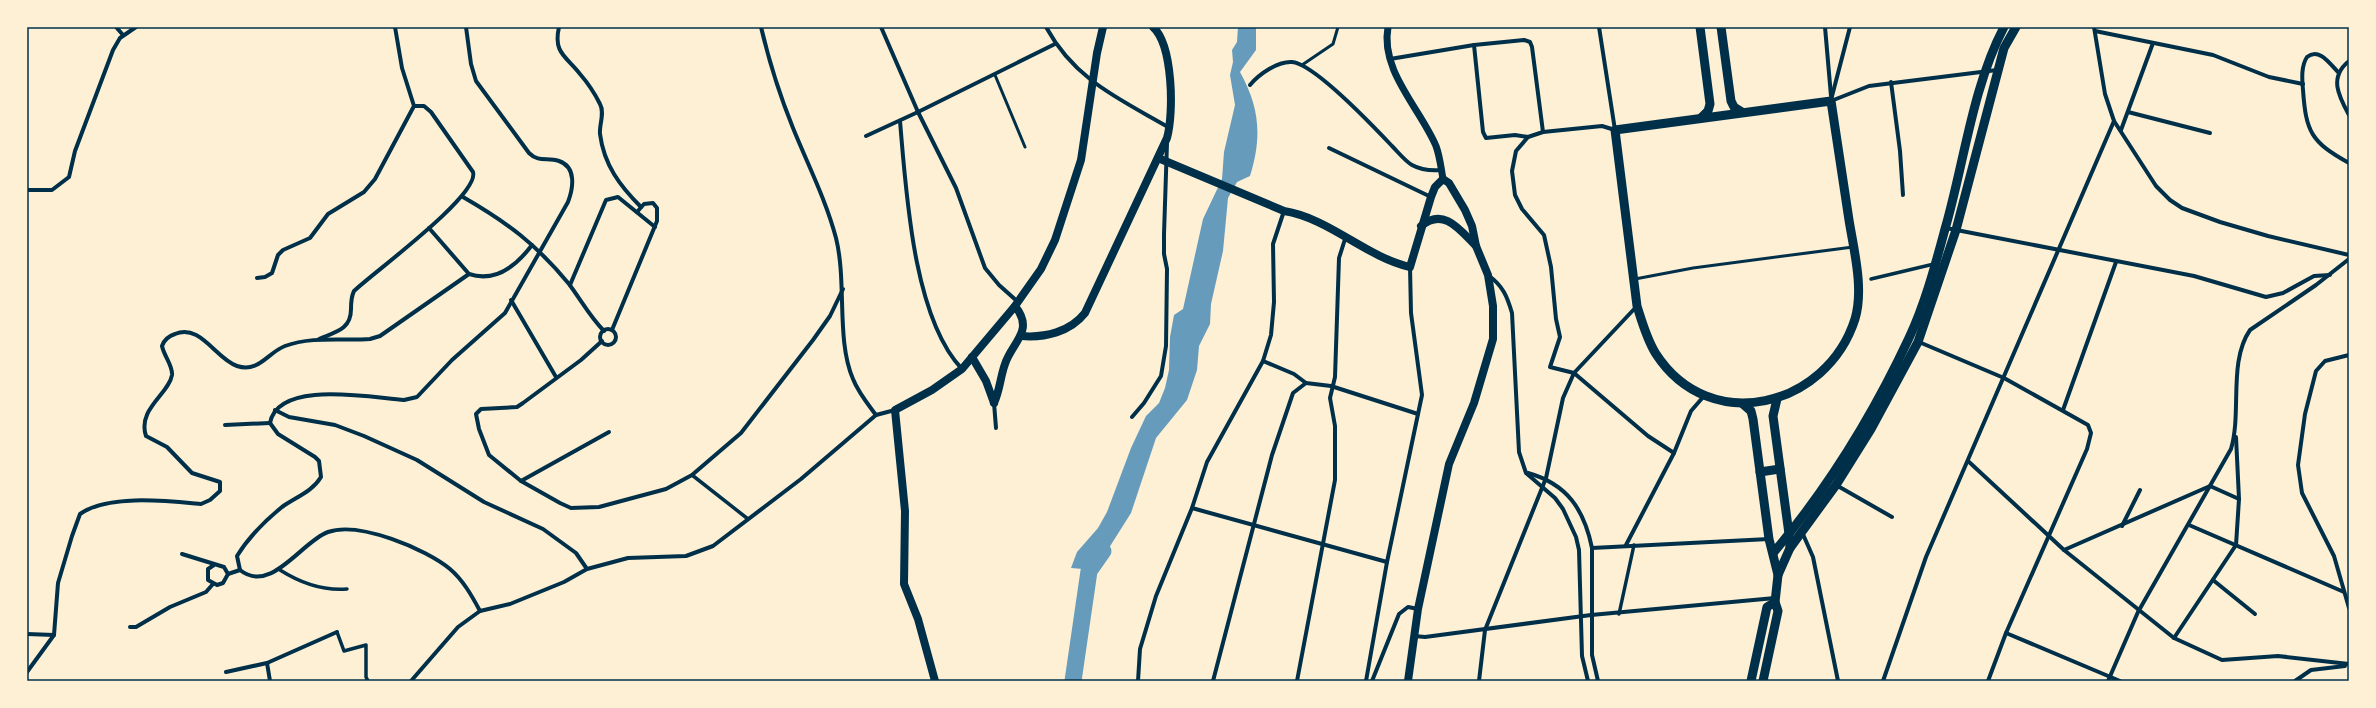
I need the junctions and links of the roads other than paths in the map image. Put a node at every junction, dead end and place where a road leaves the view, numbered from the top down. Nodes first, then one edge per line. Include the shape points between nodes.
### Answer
1 (116, 27) edge
2 (136, 27) edge
3 (395, 27) edge
4 (466, 27) edge
5 (559, 27) edge
6 (761, 27) edge
7 (881, 27) edge
8 (1046, 27) edge
9 (1103, 27) edge
10 (1154, 27) edge
11 (1338, 27) edge
12 (1388, 27) edge
13 (1599, 27) edge
14 (1700, 27) edge
15 (1721, 27) edge
16 (1825, 27) edge
17 (1850, 27) edge
18 (2004, 27) edge
19 (2016, 27) edge
20 (2095, 29) edge
21 (123, 35) junction
22 (2154, 43) junction
23 (1055, 44) junction
24 (1474, 45) junction
25 (1390, 59) junction
26 (2349, 61) edge
27 (1302, 65) junction
28 (1998, 70) junction
29 (1985, 72) junction
30 (2338, 72) junction
31 (995, 75) junction
32 (1891, 82) junction
33 (1093, 83) junction
34 (2302, 84) junction
35 (1250, 85) dead end
36 (1831, 101) junction
37 (414, 106) junction
38 (918, 112) junction
39 (1742, 112) junction
40 (2128, 112) junction
41 (2349, 115) edge
42 (1701, 118) junction
43 (900, 121) junction
44 (2114, 121) junction
45 (1170, 128) junction
46 (1615, 130) junction
47 (2121, 130) junction
48 (1543, 132) junction
49 (2210, 133) dead end
50 (866, 136) dead end
51 (1528, 137) junction
52 (1168, 138) junction
53 (1025, 147) dead end
54 (1328, 148) dead end
55 (1158, 158) junction
56 (2349, 163) edge
57 (1442, 170) junction
58 (1443, 179) junction
59 (27, 190) edge
60 (1903, 195) dead end
61 (463, 197) junction
62 (1431, 197) junction
63 (642, 207) junction
64 (1284, 211) junction
65 (637, 212) junction
66 (1421, 226) junction
67 (655, 227) junction
68 (429, 228) junction
69 (1946, 228) junction
70 (1956, 230) junction
71 (1346, 236) junction
72 (532, 244) junction
73 (1476, 246) junction
74 (1853, 247) junction
75 (2060, 250) junction
76 (540, 252) junction
77 (2349, 255) edge
78 (2349, 259) edge
79 (2116, 262) junction
80 (1935, 263) junction
81 (1410, 266) junction
82 (469, 274) junction
83 (1488, 275) junction
84 (2330, 275) junction
85 (257, 278) dead end
86 (1633, 279) junction
87 (1871, 279) dead end
88 (570, 285) junction
89 (843, 289) junction
90 (511, 300) junction
91 (1017, 304) junction
92 (1637, 306) junction
93 (612, 330) junction
94 (604, 331) junction
95 (1021, 336) junction
96 (1909, 338) junction
97 (317, 340) junction
98 (602, 341) junction
99 (1918, 342) junction
100 (2349, 355) edge
101 (972, 357) junction
102 (1263, 361) junction
103 (962, 369) junction
104 (1574, 373) junction
105 (556, 377) junction
106 (2004, 378) junction
107 (1306, 382) junction
108 (1331, 386) junction
109 (1704, 395) junction
110 (1777, 399) junction
111 (994, 403) junction
112 (1743, 404) junction
113 (275, 410) junction
114 (895, 410) junction
115 (2063, 410) junction
116 (876, 414) junction
117 (1418, 414) junction
118 (1132, 417) dead end
119 (270, 423) junction
120 (225, 425) dead end
121 (996, 428) dead end
122 (609, 432) dead end
123 (2236, 432) junction
124 (1674, 453) junction
125 (1968, 461) junction
126 (1780, 469) junction
127 (1760, 472) junction
128 (1526, 473) junction
129 (692, 475) junction
130 (1546, 478) junction
131 (521, 481) junction
132 (1832, 482) junction
133 (2210, 486) junction
134 (1542, 488) junction
135 (2140, 490) dead end
136 (2239, 499) junction
137 (1192, 508) junction
138 (1786, 517) junction
139 (1892, 517) dead end
140 (748, 519) junction
141 (1253, 525) junction
142 (2188, 525) junction
143 (2122, 526) junction
144 (1799, 528) junction
145 (1790, 534) junction
146 (2049, 535) junction
147 (1769, 539) junction
148 (1322, 543) junction
149 (1626, 545) junction
150 (1634, 545) junction
151 (2236, 545) junction
152 (1592, 548) junction
153 (1790, 548) junction
154 (2064, 550) junction
155 (1774, 552) junction
156 (182, 554) dead end
157 (1387, 562) junction
158 (214, 565) junction
159 (587, 569) junction
160 (240, 570) junction
161 (280, 570) junction
162 (228, 574) junction
163 (1778, 575) junction
164 (2213, 580) junction
165 (213, 584) junction
166 (346, 589) dead end
167 (2344, 592) junction
168 (1775, 600) junction
169 (2349, 608) edge
170 (1418, 609) junction
171 (480, 611) junction
172 (2138, 612) junction
173 (1619, 614) junction
174 (2254, 614) dead end
175 (1591, 615) junction
176 (1579, 617) junction
177 (130, 628) dead end
178 (1485, 630) junction
179 (337, 632) joint
180 (2006, 633) junction
181 (27, 634) edge
182 (54, 635) junction
183 (1414, 636) junction
184 (2174, 638) junction
185 (267, 662) junction
186 (2349, 665) edge
187 (27, 672) edge
188 (226, 672) dead end
189 (2109, 679) edge
190 (270, 681) edge
191 (368, 681) edge
192 (411, 681) edge
193 (935, 681) edge
194 (1138, 681) edge
195 (1213, 681) edge
196 (1297, 681) edge
197 (1366, 681) edge
198 (1372, 681) edge
199 (1408, 681) edge
200 (1479, 681) edge
201 (1588, 681) edge
202 (1598, 681) edge
203 (1751, 681) edge
204 (1763, 681) edge
205 (1838, 681) edge
206 (1883, 681) edge
207 (1988, 681) edge
208 (2120, 681) edge
209 (2295, 681) edge

1 - 21 street
2 - 21 street
3 - 37 street via 402,68
4 - 76 street via 476,81 529,153 538,160 559,161 571,172 573,183 568,202
5 - 63 street via 556,39 559,49 580,73 602,108 600,134 611,171 621,188
6 - 89 street via 767,53 792,126 825,204 839,252
7 - 38 street
8 - 23 street
9 - 33 main road
10 - 45 main road via 1160,33 1167,52
11 - 27 lane via 1332,44
12 - 25 street via 1386,50
13 - 46 street
14 - 42 main road via 1710,104 1708,111
15 - 39 main road via 1731,101 1734,107
16 - 36 street
17 - 36 street
18 - 29 main road
19 - 28 main road via 2004,48
20 - 22 street
20 - 44 street via 2105,94
21 - 59 street via 113,50 80,136 69,177 52,190
22 - 34 street via 2213,55 2269,76
22 - 40 street
23 - 31 street
23 - 33 street
24 - 25 street
24 - 48 street via 1524,40 1530,42
24 - 51 street via 1483,132 1486,138 1515,135
25 - 57 street via 1435,145
26 - 30 street
27 - 35 street via 1284,63 1261,75
27 - 57 street via 1345,98 1411,164 1432,171
28 - 29 street
28 - 70 main road
29 - 32 street
29 - 69 main road
30 - 34 street via 2320,55 2309,55 2303,65
30 - 41 street via 2338,89
31 - 38 street
31 - 53 lane
32 - 36 street via 1856,90
32 - 60 street
33 - 45 street
33 - 91 main road via 1081,160 1056,240 1042,269
34 - 56 street via 2310,132 2330,152
36 - 39 main road
36 - 74 main road
37 - 61 street via 424,106 430,112 473,172 475,177
37 - 85 street via 375,179 364,192 328,214 310,238 283,250 272,273 265,278
38 - 43 street
38 - 91 street via 956,188 985,268
39 - 42 main road
40 - 47 street
40 - 49 street
42 - 46 main road
43 - 50 street
43 - 103 street via 911,231 930,312 945,349
44 - 47 street
44 - 75 street
45 - 52 main road
46 - 48 street via 1602,126
46 - 86 main road
47 - 77 street via 2156,186 2182,208 2268,236
48 - 51 street
51 - 104 street via 1516,152 1512,184 1522,209 1544,235 1551,267 1560,336 1550,367
52 - 55 main road
52 - 118 street via 1164,238 1167,269 1166,346 1161,376
54 - 62 street
55 - 64 main road
55 - 95 main road via 1079,322 1064,330 1045,335
57 - 58 street
58 - 62 main road via 1435,187
58 - 73 main road via 1449,182 1465,210 1472,226
61 - 68 street
61 - 72 street via 501,220
62 - 66 main road
63 - 65 street
63 - 67 street via 646,203 655,205
64 - 71 main road via 1294,212
64 - 102 street via 1273,244 1274,321
65 - 67 street
65 - 88 street via 626,202 614,197 603,204
66 - 73 main road via 1433,219 1444,219 1457,226
66 - 81 main road
67 - 93 street
68 - 82 street
68 - 97 street via 354,291 351,296 351,318 346,326
69 - 70 street
69 - 80 main road
70 - 75 street
70 - 99 main road
71 - 81 main road via 1387,258
71 - 108 street via 1339,258 1335,376
72 - 76 street
72 - 82 street via 520,260 501,273 476,276
73 - 83 main road
74 - 86 lane via 1693,268
74 - 110 main road via 1858,300 1848,337 1826,369 1800,388
75 - 79 street
75 - 106 street
76 - 88 street
76 - 90 street
78 - 84 street
79 - 84 street via 2194,276 2266,297 2283,293 2314,276
79 - 115 street
80 - 87 street
80 - 96 main road
81 - 117 street via 1411,313 1422,395
82 - 97 street via 380,336 354,340
83 - 128 street via 1500,284 1512,313 1519,452
83 - 170 main road via 1493,306 1493,339 1478,389 1449,464
84 - 123 street via 2250,330 2245,338 2238,363
86 - 92 main road
88 - 94 street via 592,320
89 - 116 street via 848,364 861,395
89 - 129 street via 830,316 741,434
90 - 105 street
90 - 113 street via 505,313 452,360 417,397 404,400 305,395 287,400
91 - 95 main road via 1023,321
91 - 101 main road
92 - 104 street
92 - 109 main road via 1645,332 1656,354 1674,374
93 - 94 street
93 - 98 street via 616,334 614,342 606,344
94 - 98 street
95 - 111 main road via 1008,357
96 - 99 street
96 - 132 main road
97 - 182 street via 286,346 255,366 237,366 225,360 190,333 177,332 164,342 163,351 171,369 171,378 150,408 144,426 146,436 167,447 192,473 220,482 220,491 201,504 141,500 92,508 80,514 58,583
98 - 105 street via 581,360
99 - 106 street
99 - 132 main road via 1871,429
100 - 167 street via 2326,361 2316,371 2304,414 2298,465 2302,493 2334,556
101 - 103 main road
101 - 111 main road via 986,381
102 - 107 street
102 - 137 street via 1207,462
103 - 114 main road via 932,390
104 - 124 street via 1648,436
104 - 130 street via 1558,418
105 - 131 street via 517,406 487,407 478,411 476,418 488,455
106 - 115 street
106 - 125 street
107 - 108 street
107 - 141 street via 1298,387 1291,400 1272,455
108 - 117 street
108 - 148 street via 1330,398 1335,426 1335,480
109 - 112 main road
109 - 124 street via 1692,411
110 - 112 main road
110 - 126 main road via 1773,416
111 - 121 street
112 - 127 main road via 1751,411
113 - 119 street via 271,414
113 - 159 street via 289,417 343,428 417,460 484,502 543,529 576,553
114 - 116 street
114 - 193 main road via 905,511 904,584 918,619
115 - 146 street via 2088,425 2091,433 2090,442
116 - 140 street via 801,479
117 - 157 street
119 - 120 street
119 - 160 street via 278,434 319,461 321,477 310,491 281,508 242,547 237,556
122 - 131 street
123 - 133 street via 2231,449
123 - 136 street
124 - 149 street
125 - 146 street
125 - 206 street via 1926,557
126 - 127 main road
126 - 138 main road
127 - 147 main road
128 - 130 street
128 - 134 street
129 - 131 street via 666,489 585,508 571,508
129 - 140 street
130 - 134 street
130 - 152 street via 1571,498 1581,515
132 - 139 street
132 - 144 main road
133 - 136 street
133 - 142 street
133 - 143 street
134 - 176 street via 1555,498 1563,509 1580,550
134 - 178 street
135 - 143 street
136 - 151 street
137 - 141 street
137 - 194 street via 1156,596 1140,649
138 - 144 street
138 - 145 main road
140 - 159 street via 713,546 698,553 686,556 628,558
141 - 148 street
141 - 195 street
142 - 151 street
142 - 172 street
143 - 154 street
144 - 145 main road
144 - 153 main road
144 - 205 street via 1813,557
145 - 153 main road
145 - 155 main road
146 - 154 street
146 - 180 street
147 - 150 street via 1692,545
147 - 155 main road
148 - 157 street
148 - 196 street
149 - 150 street
149 - 152 street
150 - 173 street
151 - 164 street
151 - 167 street
152 - 175 street
153 - 163 main road
154 - 172 street
155 - 163 main road
156 - 158 street
157 - 197 street
158 - 162 street via 221,565
158 - 165 street via 207,573 208,580
159 - 171 street via 564,582 510,604
160 - 161 street via 253,576
160 - 162 street
161 - 166 street via 318,587
161 - 171 street via 314,540 328,532 363,531 434,557 466,586
162 - 165 street via 223,583
163 - 168 main road
164 - 174 street
164 - 184 street
165 - 177 street via 206,592
167 - 169 street
168 - 173 street
168 - 203 main road via 1767,608
168 - 204 main road via 1778,611
170 - 183 main road
170 - 198 street via 1408,607 1398,614
171 - 192 street via 458,627
172 - 184 street
172 - 189 street
173 - 175 street
175 - 176 street
175 - 202 street via 1592,655
176 - 178 street
176 - 201 street via 1582,656
178 - 183 street
178 - 200 street
179 - 185 street
179 - 191 street via 344,651 366,646
180 - 189 street
180 - 207 street
181 - 182 street
182 - 187 street
183 - 199 main road
184 - 186 street via 2222,660 2278,656
185 - 188 street
185 - 190 street
186 - 209 street via 2311,670
189 - 208 street

